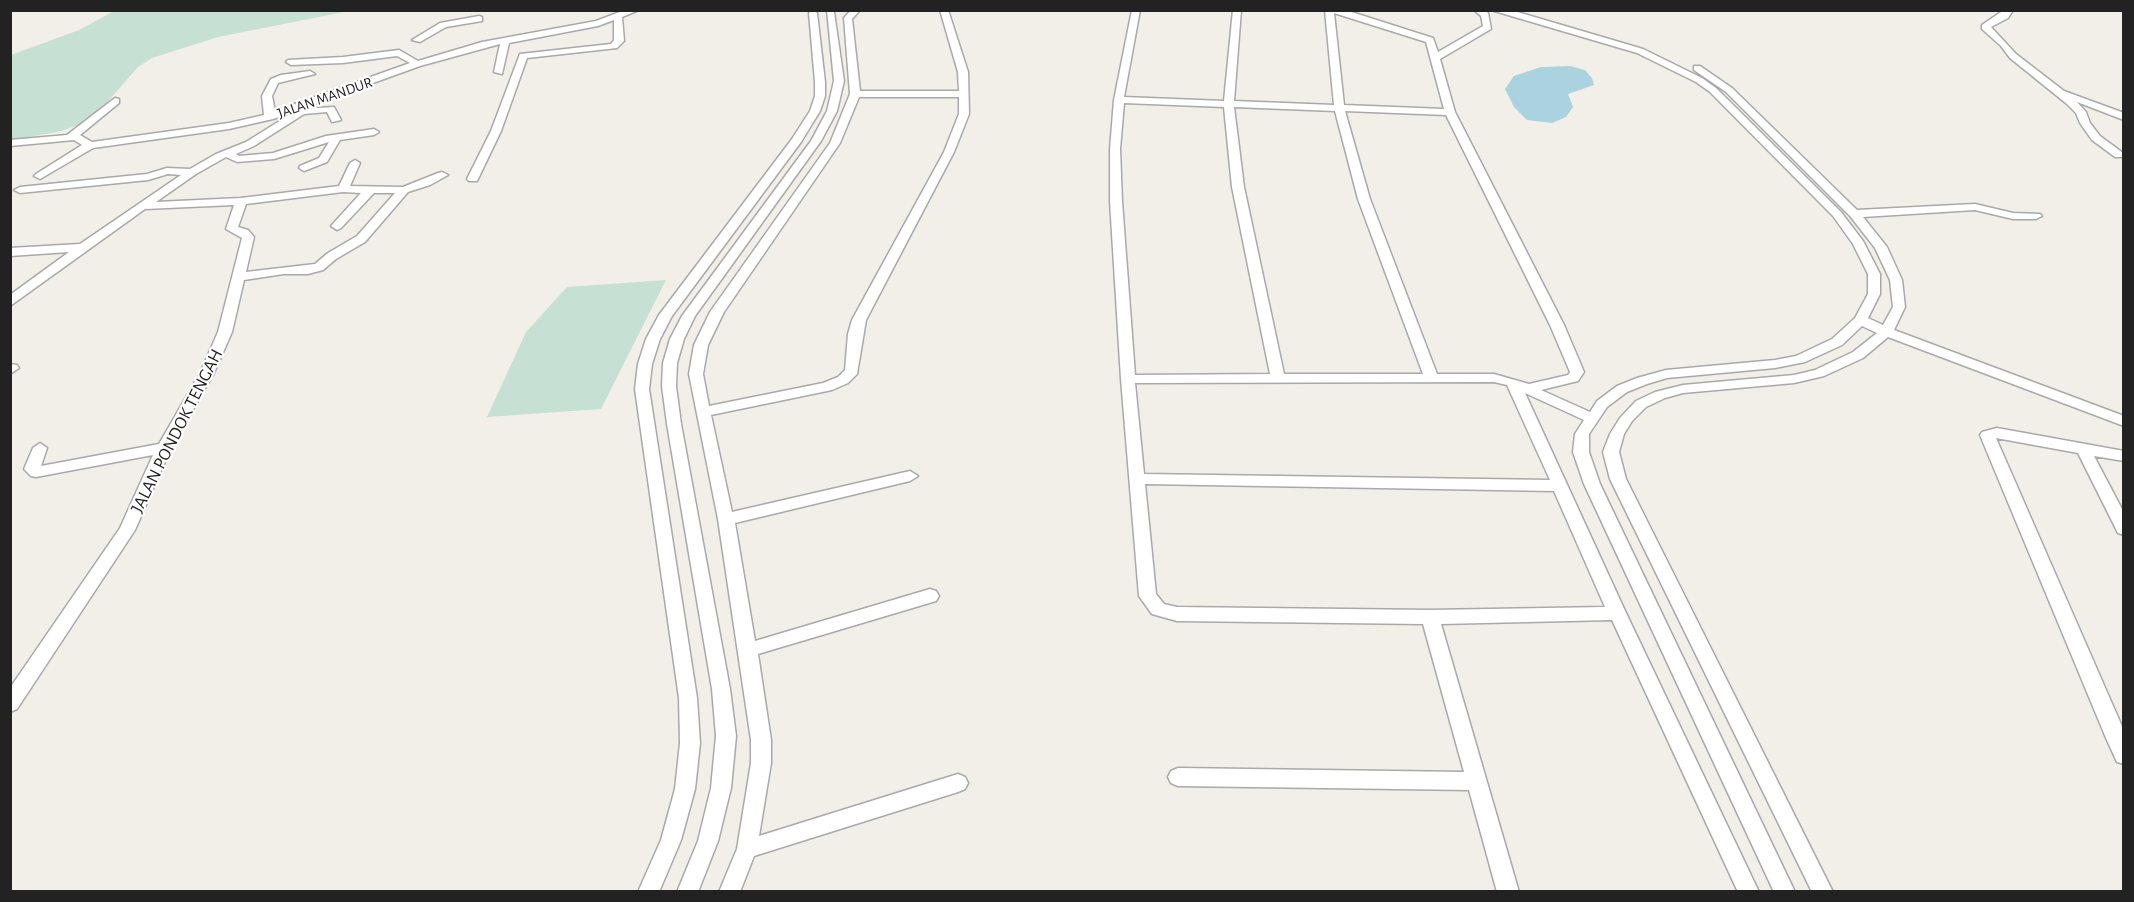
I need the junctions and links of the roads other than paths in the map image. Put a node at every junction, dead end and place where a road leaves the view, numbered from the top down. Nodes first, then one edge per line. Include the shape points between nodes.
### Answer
1 (635, 10) edge
2 (856, 10) edge
3 (944, 10) edge
4 (1136, 10) edge
5 (1237, 10) edge
6 (1329, 10) edge
7 (1334, 10) edge
8 (1527, 10) edge
9 (2009, 10) edge
10 (832, 11) edge
11 (1507, 11) edge
12 (811, 12) edge
13 (1482, 13) edge
14 (618, 18) junction
15 (480, 28) edge
16 (555, 31) junction
17 (417, 40) dead end
18 (505, 40) junction
19 (1430, 40) junction
20 (1456, 46) junction
21 (546, 52) junction
22 (1436, 57) junction
23 (291, 62) dead end
24 (417, 64) junction
25 (499, 72) dead end
26 (310, 74) dead end
27 (2060, 92) junction
28 (855, 94) junction
29 (963, 94) junction
30 (1119, 100) junction
31 (115, 101) dead end
32 (1229, 104) junction
33 (1339, 108) junction
34 (300, 110) junction
35 (1450, 112) junction
36 (269, 117) junction
37 (2124, 117) edge
38 (336, 120) dead end
39 (375, 132) dead end
40 (71, 136) junction
41 (337, 137) junction
42 (10, 143) edge
43 (90, 145) junction
44 (227, 153) junction
45 (2119, 155) dead end
46 (355, 163) dead end
47 (304, 168) dead end
48 (192, 171) junction
49 (442, 175) dead end
50 (40, 176) dead end
51 (473, 179) dead end
52 (344, 189) junction
53 (371, 189) junction
54 (20, 190) dead end
55 (404, 190) junction
56 (241, 201) junction
57 (144, 206) junction
58 (1854, 214) junction
59 (2036, 216) dead end
60 (337, 226) dead end
61 (82, 247) junction
62 (10, 252) edge
63 (238, 276) junction
64 (10, 302) edge
65 (1861, 320) junction
66 (1882, 335) junction
67 (1278, 378) junction
68 (1432, 378) junction
69 (1128, 379) junction
70 (1513, 382) junction
71 (1530, 389) junction
72 (2082, 410) junction
73 (703, 412) junction
74 (1592, 418) junction
75 (2124, 421) edge
76 (2124, 430) edge
77 (40, 448) dead end
78 (164, 448) junction
79 (2083, 449) junction
80 (2124, 456) edge
81 (910, 476) dead end
82 (1137, 479) junction
83 (1560, 486) junction
84 (726, 519) junction
85 (2124, 529) edge
86 (930, 597) dead end
87 (1617, 614) junction
88 (1430, 617) junction
89 (749, 650) junction
90 (10, 704) edge
91 (2120, 739) edge
92 (2124, 756) edge
93 (1178, 777) dead end
94 (1477, 781) junction
95 (958, 783) dead end
96 (747, 849) junction
97 (648, 891) edge
98 (687, 891) edge
99 (729, 891) edge
100 (1508, 891) edge
101 (1749, 891) edge
102 (1785, 891) edge
103 (1823, 891) edge

1 - 14 street, JALAN MANDUR
2 - 28 street via 848,18
3 - 29 street via 963,72
4 - 30 street
5 - 32 street
6 - 33 street
7 - 19 street
8 - 58 street via 1655,49 1716,79
9 - 27 street via 1985,27 2013,56
10 - 12 street
10 - 98 street via 839,81 832,111 816,141 689,316 670,363 674,424 726,736 721,788 711,831
11 - 13 street via 1496,15
11 - 65 street via 1640,51 1683,70 1713,90 1837,214 1859,244 1874,274 1874,294
12 - 97 street via 820,82 814,111 797,140 666,315 645,364 642,389 688,698 690,743 685,789 671,840
13 - 20 street via 1488,27
14 - 16 street, JALAN MANDUR
14 - 21 street via 619,41 614,46
15 - 17 street via 440,26
15 - 18 street, JALAN MANDUR
15 - 24 street, JALAN MANDUR
16 - 18 street, JALAN MANDUR
16 - 21 street
18 - 25 street
19 - 20 street
19 - 22 street
20 - 22 street
21 - 51 street via 523,56
22 - 35 street
23 - 24 street via 399,53
24 - 34 street, JALAN MANDUR
26 - 36 street via 274,81 267,96
27 - 37 street
27 - 45 street via 2081,112 2096,138
28 - 29 street
28 - 73 street via 835,143 708,329 696,374
29 - 73 street via 964,114 949,152 860,320 852,371 843,380 816,390
30 - 32 street
30 - 69 street via 1116,201
31 - 40 street
32 - 33 street
32 - 67 street via 1238,187
33 - 35 street
33 - 68 street via 1364,199
34 - 36 street, JALAN MANDUR
34 - 38 street via 330,109
34 - 44 street via 250,144
35 - 71 street via 1577,372 1573,378
36 - 43 street, JALAN MANDUR via 170,136
39 - 41 street
40 - 42 street
40 - 43 street
41 - 44 street via 274,156 237,159
41 - 47 street via 323,160
43 - 50 street
44 - 48 street
46 - 52 street
48 - 54 street
48 - 57 street
49 - 55 street
52 - 53 street
52 - 56 street
53 - 55 street
53 - 60 street
55 - 63 street via 361,239 315,269
56 - 57 street
56 - 63 street, JALAN PONDOK TENGAH via 232,229 248,237
57 - 61 street
58 - 59 street via 1975,207 2013,216
58 - 66 street via 1881,247 1896,280 1899,307
61 - 62 street
61 - 64 street
63 - 78 street, JALAN PONDOK TENGAH via 217,354
65 - 66 street
65 - 74 street via 1837,342 1800,358 1642,381 1602,404
66 - 72 street
66 - 103 street via 1858,355 1819,373 1659,395 1641,404 1627,418 1611,452 1618,479
67 - 68 street
67 - 69 street
68 - 70 street via 1494,378
69 - 82 street
70 - 71 street
70 - 83 street
71 - 74 street
72 - 75 street
72 - 76 street
73 - 84 street
74 - 102 street via 1582,434 1581,453 1592,484
77 - 78 street via 32,469 36,472
78 - 90 street, JALAN PONDOK TENGAH via 127,530
79 - 80 street
79 - 85 street
79 - 91 street via 1996,433 1988,435
81 - 84 street
82 - 83 street
82 - 88 street via 1148,596 1158,609 1177,614
83 - 87 street
84 - 89 street
86 - 89 street
87 - 88 street
87 - 101 street
88 - 94 street
89 - 96 street via 761,740
91 - 92 street
93 - 94 street
94 - 100 street
95 - 96 street
96 - 99 street

